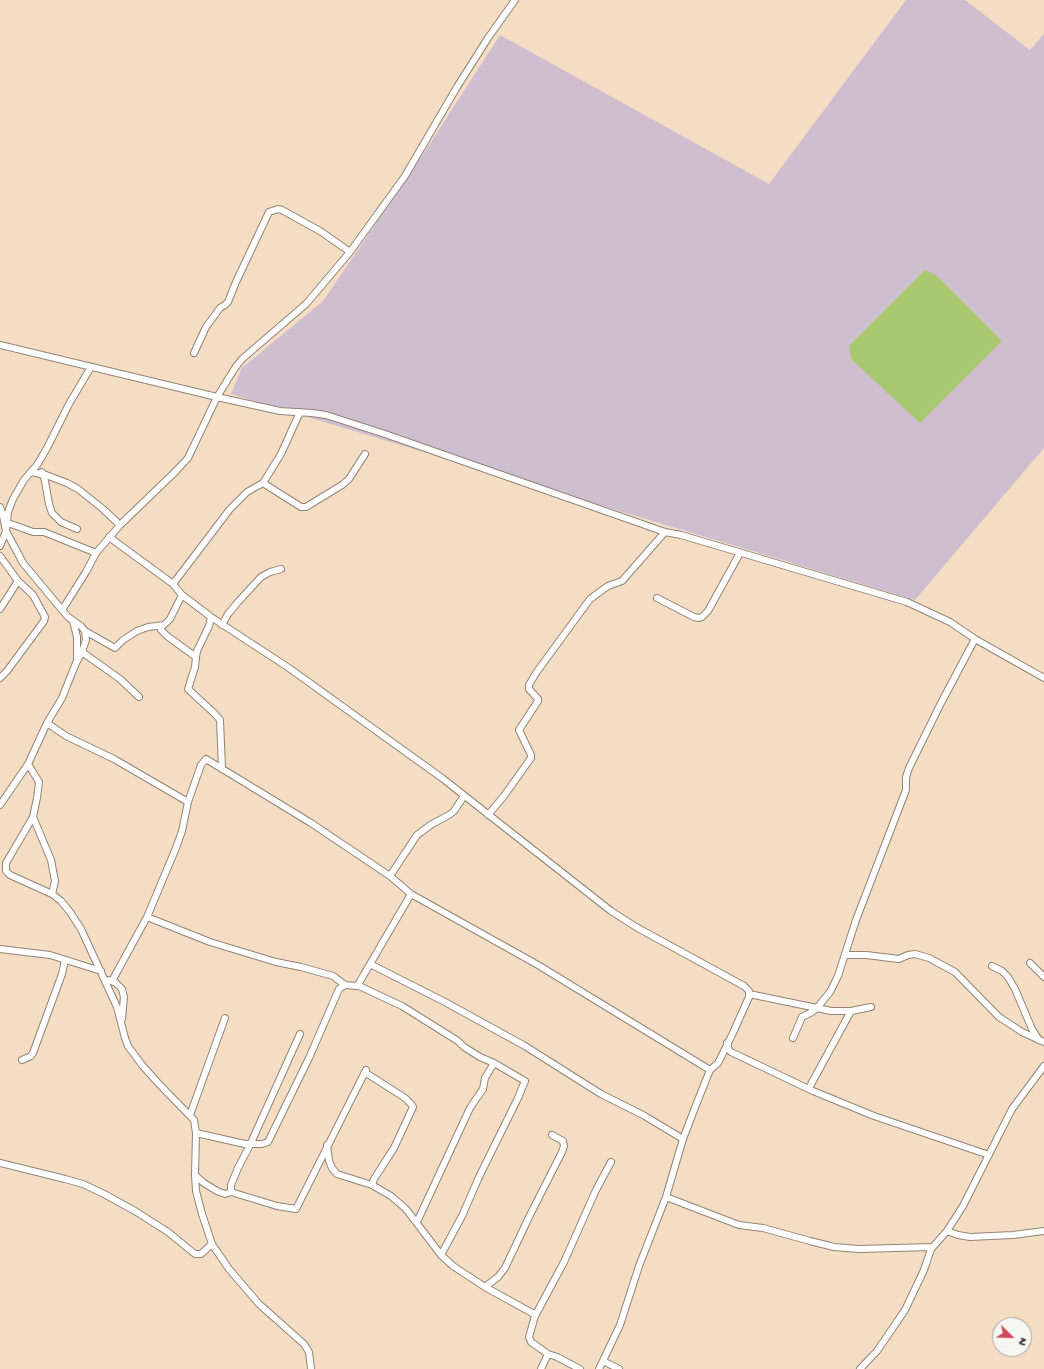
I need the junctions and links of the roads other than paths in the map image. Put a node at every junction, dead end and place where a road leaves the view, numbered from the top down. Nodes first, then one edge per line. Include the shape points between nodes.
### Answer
1 (514, 0) edge
2 (350, 252) junction
3 (0, 345) edge
4 (194, 353) dead end
5 (91, 367) junction
6 (217, 397) junction
7 (300, 412) junction
8 (365, 454) dead end
9 (37, 465) junction
10 (31, 472) junction
11 (42, 474) junction
12 (263, 483) junction
13 (0, 507) edge
14 (8, 523) junction
15 (120, 525) junction
16 (77, 529) dead end
17 (6, 531) junction
18 (665, 532) junction
19 (110, 537) junction
20 (0, 546) edge
21 (96, 553) junction
22 (740, 553) junction
23 (0, 556) edge
24 (281, 569) dead end
25 (18, 581) junction
26 (173, 584) junction
27 (182, 595) junction
28 (658, 598) dead end
29 (0, 609) edge
30 (62, 610) junction
31 (211, 617) junction
32 (73, 621) junction
33 (222, 625) junction
34 (160, 626) junction
35 (84, 631) junction
36 (975, 639) junction
37 (82, 652) junction
38 (196, 657) junction
39 (76, 663) junction
40 (0, 678) edge
41 (1044, 678) edge
42 (139, 696) dead end
43 (47, 723) junction
44 (28, 764) junction
45 (222, 769) junction
46 (464, 796) junction
47 (188, 802) junction
48 (0, 805) edge
49 (488, 815) junction
50 (33, 817) junction
51 (390, 876) junction
52 (52, 894) junction
53 (411, 894) junction
54 (147, 916) junction
55 (0, 949) edge
56 (845, 956) junction
57 (65, 960) junction
58 (1030, 963) dead end
59 (370, 964) junction
60 (992, 966) dead end
61 (101, 971) junction
62 (1044, 977) edge
63 (103, 978) junction
64 (112, 981) junction
65 (345, 985) junction
66 (357, 985) junction
67 (749, 994) junction
68 (871, 1007) dead end
69 (817, 1008) junction
70 (851, 1011) junction
71 (225, 1018) dead end
72 (122, 1024) junction
73 (300, 1034) dead end
74 (793, 1038) dead end
75 (1042, 1041) edge
76 (728, 1043) junction
77 (22, 1060) dead end
78 (494, 1063) junction
79 (1044, 1066) edge
80 (710, 1070) junction
81 (809, 1088) junction
82 (190, 1115) junction
83 (196, 1132) junction
84 (552, 1135) dead end
85 (683, 1139) junction
86 (250, 1144) junction
87 (328, 1145) junction
88 (989, 1155) junction
89 (0, 1162) edge
90 (611, 1162) dead end
91 (195, 1175) junction
92 (372, 1185) junction
93 (231, 1192) junction
94 (666, 1197) junction
95 (417, 1222) junction
96 (947, 1231) junction
97 (1044, 1231) edge
98 (212, 1244) junction
99 (932, 1247) junction
100 (441, 1255) junction
101 (486, 1287) junction
102 (535, 1316) junction
103 (548, 1354) junction
104 (603, 1361) junction
105 (312, 1369) edge
106 (541, 1369) edge
107 (580, 1369) edge
108 (599, 1369) edge
109 (619, 1369) edge
110 (860, 1369) edge

1 - 2 street via 457,87 405,176
2 - 4 street via 320,231 282,210 269,212 228,302 220,308 206,327
2 - 6 street via 306,304 242,359
3 - 5 street
5 - 6 street
5 - 9 street
6 - 7 street via 280,411
6 - 15 street via 185,462
7 - 12 street via 282,454
7 - 18 street via 326,415 385,434
8 - 12 street via 349,479 306,507 301,507
9 - 10 street
9 - 11 street
10 - 11 street
10 - 14 street via 10,505
11 - 15 street via 78,489
11 - 16 street via 52,513 61,522
12 - 26 street via 247,492 230,509
13 - 17 street
14 - 17 street
14 - 21 street via 33,532 44,532
15 - 19 street
17 - 20 street
17 - 30 street via 23,563
18 - 22 street
18 - 49 street via 622,581 608,586 590,599 529,685 538,701 519,730 531,758
19 - 21 street
19 - 26 street
21 - 30 street
22 - 28 street via 708,611 702,617 694,617
22 - 36 street via 907,602 950,622
23 - 25 street
24 - 33 street via 261,578 228,614
25 - 29 street
25 - 40 street via 33,595 45,618
26 - 27 street
27 - 31 street
27 - 34 street via 170,619
30 - 32 street
31 - 33 street
31 - 38 street
32 - 35 street
32 - 39 street via 77,637
33 - 46 street via 289,668
34 - 35 street via 137,631 115,648
34 - 38 street via 161,630
35 - 37 street via 86,640
36 - 41 street
36 - 56 street via 909,768 906,790 856,920
37 - 39 street
37 - 42 street
38 - 45 street via 196,667 188,690 220,720
39 - 43 street via 62,698
43 - 44 street
43 - 47 street via 66,736 114,759
44 - 48 street
44 - 50 street via 40,787
45 - 47 street via 204,759
45 - 51 street via 311,822
46 - 49 street
46 - 51 street via 454,811 417,836
47 - 54 street via 182,832
49 - 67 street via 611,911 744,986
50 - 52 street via 51,860 55,881
50 - 52 street via 6,863 6,869 10,875
51 - 53 street
52 - 61 street via 61,901 81,929
53 - 59 street
53 - 80 street via 538,965
54 - 64 street
54 - 65 street via 210,942 333,976
55 - 57 street via 50,955
56 - 69 street via 830,992
56 - 75 street via 900,958 915,954 929,958 954,972 999,1017
57 - 61 street
57 - 77 street via 33,1053
58 - 62 street
59 - 66 street
59 - 85 street via 525,1046 601,1094
60 - 75 street via 1008,977 1032,1029
61 - 63 street
63 - 64 street
63 - 72 street via 118,1007
64 - 72 street via 120,985 124,997
65 - 66 street
65 - 86 street via 340,989 271,1138 266,1143
66 - 78 street via 402,1006 480,1058
67 - 69 street
67 - 76 street
68 - 70 street
69 - 70 street
69 - 74 street via 802,1017
70 - 81 street
71 - 82 street
72 - 82 street via 125,1038 133,1054
73 - 86 street
76 - 80 street via 718,1063
76 - 81 street via 731,1052
78 - 95 street
78 - 100 street via 524,1080 524,1084
79 - 88 street via 1012,1109
80 - 85 street
81 - 88 street via 874,1116
82 - 83 street via 194,1120
83 - 86 street
83 - 91 street
84 - 101 street via 563,1141 562,1152 505,1268
85 - 94 street
86 - 93 street via 231,1185
87 - 92 street via 332,1168 337,1174
87 - 92 street via 366,1070 366,1073 405,1098 411,1104 412,1110
87 - 93 street via 296,1209
88 - 96 street
89 - 98 street via 83,1184 142,1215 195,1254 201,1254
90 - 102 street via 564,1262
91 - 93 street via 217,1191 225,1194
91 - 98 street via 198,1201
92 - 95 street via 391,1196
94 - 99 street via 739,1224 834,1247
94 - 104 street via 639,1266 620,1325
95 - 100 street
96 - 97 street via 970,1237
96 - 99 street
98 - 105 street via 228,1269 259,1304 304,1344 309,1352
99 - 110 street via 905,1310 877,1351
100 - 101 street via 458,1270
101 - 102 street via 533,1312
102 - 103 street via 529,1340
103 - 106 street
103 - 107 street
104 - 108 street
104 - 109 street

